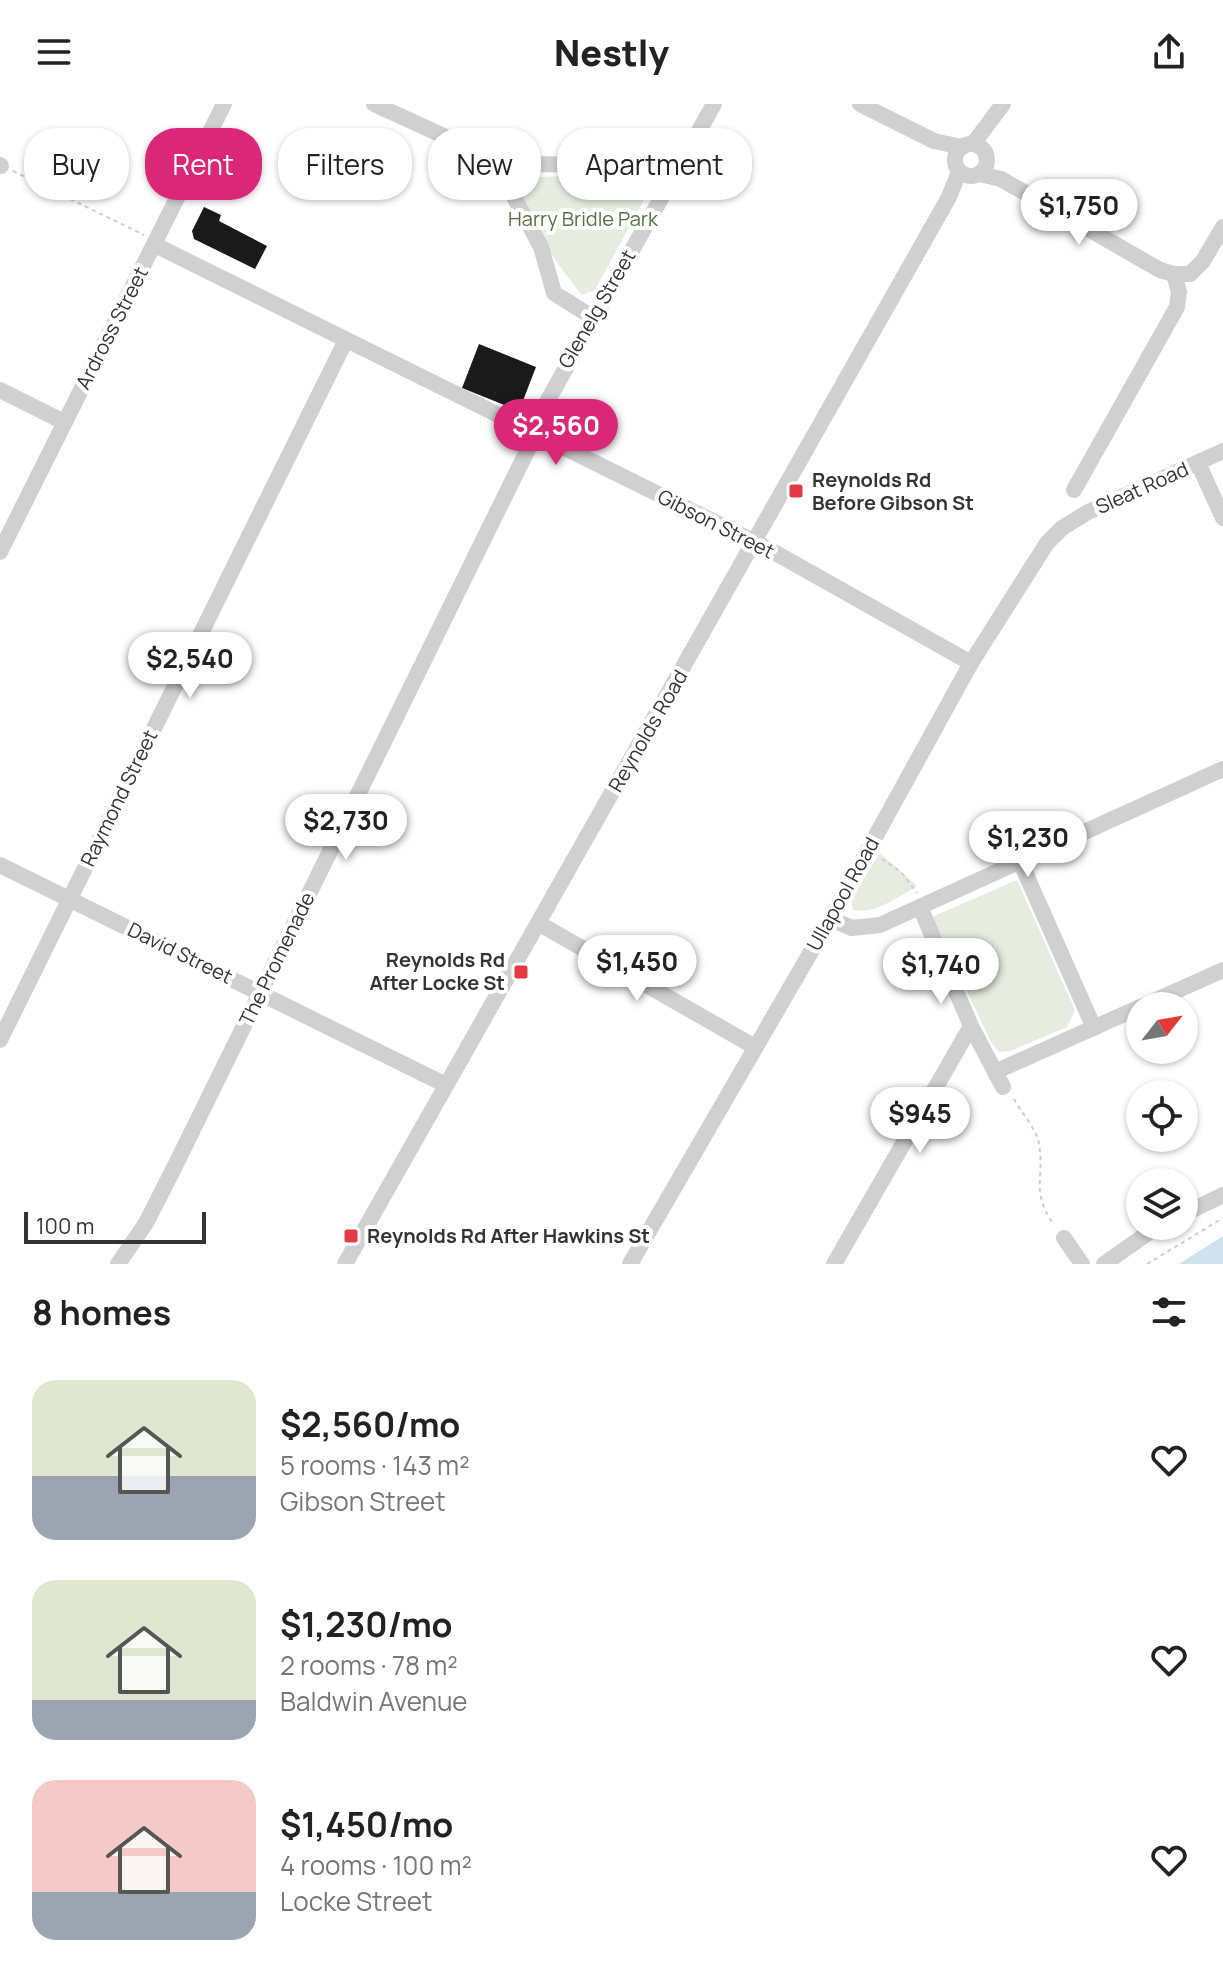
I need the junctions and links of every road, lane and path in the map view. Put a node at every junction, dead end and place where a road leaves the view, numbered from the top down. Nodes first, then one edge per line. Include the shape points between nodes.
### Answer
1 (224, 104) edge
2 (374, 104) edge
3 (714, 104) edge
4 (860, 104) edge
5 (999, 112) edge
6 (700, 128) edge
7 (428, 129) edge
8 (972, 161) junction
9 (1, 165) edge
10 (516, 200) edge
11 (659, 200) edge
12 (1223, 227) edge
13 (156, 243) junction
14 (1174, 274) junction
15 (592, 317) junction
16 (345, 342) junction
17 (0, 390) edge
18 (64, 422) junction
19 (533, 434) junction
20 (1223, 451) edge
21 (1198, 463) junction
22 (1074, 490) dead end
23 (1223, 518) edge
24 (1062, 528) joint
25 (755, 542) junction
26 (0, 552) edge
27 (971, 663) junction
28 (1223, 769) edge
29 (868, 849) junction
30 (1020, 861) junction
31 (0, 865) edge
32 (69, 900) junction
33 (919, 900) junction
34 (830, 919) junction
35 (538, 923) junction
36 (1223, 970) edge
37 (261, 991) junction
38 (1175, 992) edge
39 (1126, 1014) edge
40 (971, 1026) junction
41 (1094, 1028) junction
42 (0, 1040) edge
43 (755, 1047) junction
44 (1000, 1079) junction
45 (446, 1085) junction
46 (1223, 1195) edge
47 (1198, 1207) edge
48 (1223, 1218) edge
49 (1064, 1238) joint
50 (1138, 1240) edge
51 (635, 1262) edge
52 (118, 1264) edge
53 (345, 1264) edge
54 (834, 1264) edge
55 (1082, 1264) edge
56 (1104, 1264) edge
57 (1147, 1264) edge

1 - 13 street, Ardross Street
2 - 7 street
3 - 6 street, Glenelg Street
4 - 8 street
5 - 8 street
8 - 14 street
8 - 25 street, Reynolds Road
9 - 13 path
10 - 15 street via 541,247 554,293
11 - 15 street, Glenelg Street
12 - 14 street via 1197,268 1190,274
13 - 16 street, Gibson Street
13 - 18 street, Ardross Street
14 - 22 street via 1177,307
15 - 19 street, Glenelg Street
16 - 19 street, Gibson Street
16 - 32 street, Raymond Street
17 - 18 street
18 - 26 street, Ardross Street
19 - 25 street, Gibson Street
19 - 37 street, The Promenade
20 - 21 street, Sleat Road
21 - 23 street
21 - 24 street, Sleat Road
24 - 27 street, Ullapool Road via 1040,553
25 - 27 street, Gibson Street
25 - 35 street, Reynolds Road
27 - 29 street, Ullapool Road
28 - 30 street
29 - 33 path via 901,872
29 - 34 street, Ullapool Road
30 - 33 street
30 - 41 street
31 - 32 street, David Street
32 - 37 street, David Street
32 - 42 street, Raymond Street
33 - 34 street via 870,928
33 - 40 street
34 - 43 street, Ullapool Road
35 - 43 street
35 - 45 street, Reynolds Road
36 - 38 street
37 - 45 street, David Street
37 - 52 street, The Promenade via 146,1223
39 - 41 street
40 - 44 street
40 - 54 street
41 - 44 street
43 - 51 street, Ullapool Road
44 - 49 path via 1039,1142 1040,1198
45 - 53 street, Reynolds Road
46 - 47 street
48 - 57 path
49 - 55 street
50 - 56 street

